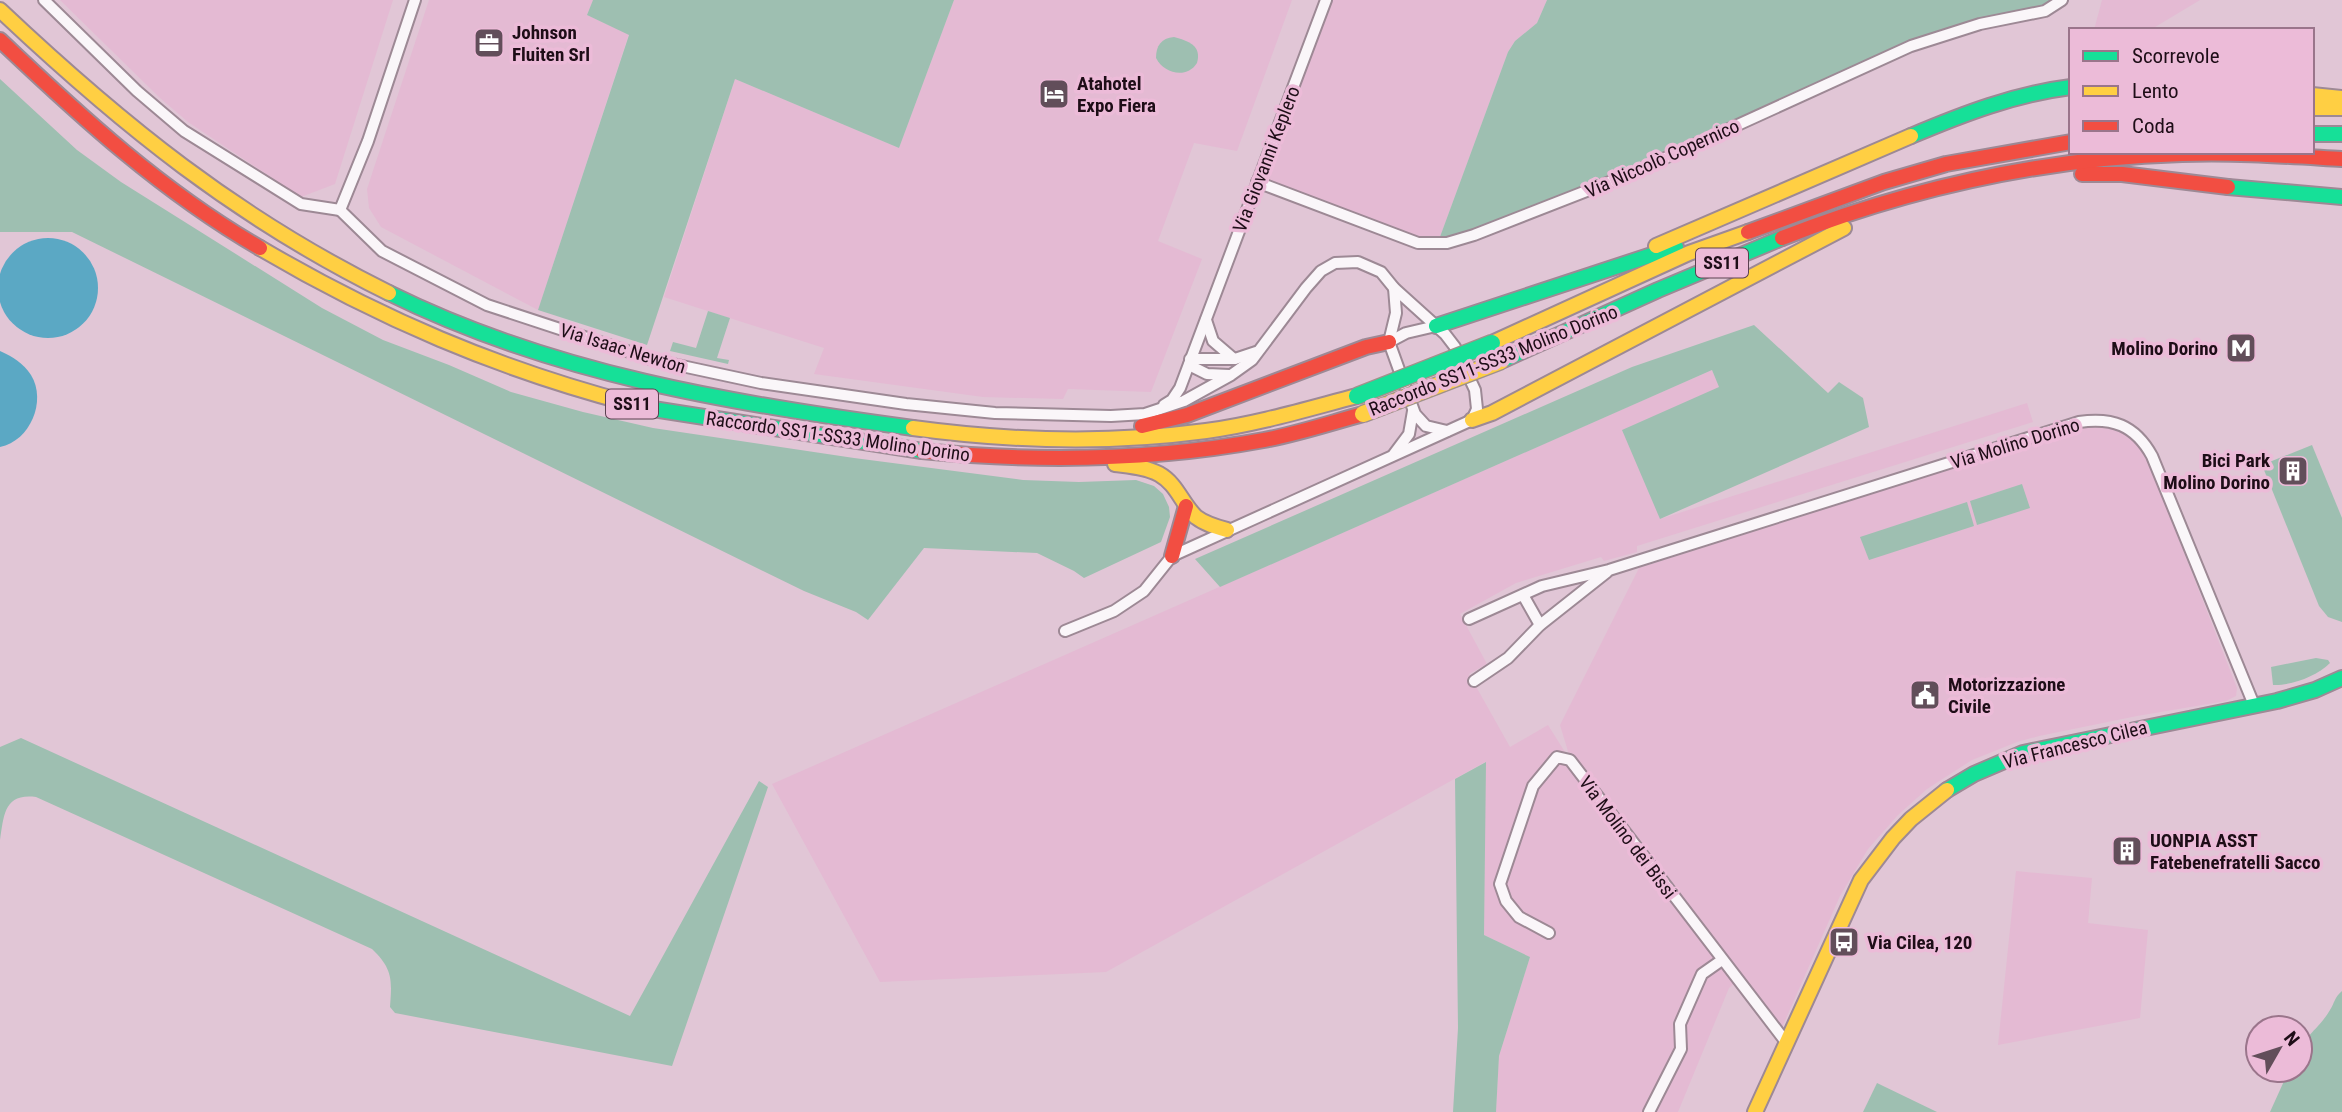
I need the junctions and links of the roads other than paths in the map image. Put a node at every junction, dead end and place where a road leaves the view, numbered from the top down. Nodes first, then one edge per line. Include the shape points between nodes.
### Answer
1 (44, 0) edge
2 (415, 0) edge
3 (1326, 0) edge
4 (2062, 0) edge
5 (0, 10) edge
6 (0, 40) edge
7 (2069, 87) edge
8 (2314, 95) edge
9 (2342, 97) edge
10 (2314, 108) edge
11 (2342, 108) edge
12 (2069, 132) edge
13 (2314, 134) edge
14 (2342, 134) edge
15 (2069, 142) edge
16 (2342, 159) edge
17 (1926, 170) junction
18 (1987, 177) junction
19 (1257, 182) junction
20 (1884, 182) junction
21 (1949, 186) junction
22 (2342, 197) edge
23 (340, 210) junction
24 (1594, 273) junction
25 (1394, 288) junction
26 (1206, 317) junction
27 (1436, 326) junction
28 (1389, 342) junction
29 (1259, 350) junction
30 (1235, 359) junction
31 (1189, 362) junction
32 (1231, 376) junction
33 (1158, 410) junction
34 (1413, 411) junction
35 (1472, 420) junction
36 (1448, 432) junction
37 (1037, 440) junction
38 (1394, 454) junction
39 (1086, 459) junction
40 (1186, 506) junction
41 (1227, 530) junction
42 (1172, 556) junction
43 (1609, 570) junction
44 (1522, 595) junction
45 (1469, 620) dead end
46 (1540, 625) junction
47 (1065, 631) dead end
48 (1474, 681) dead end
49 (2339, 681) edge
50 (2254, 705) junction
51 (1549, 933) dead end
52 (1722, 960) junction
53 (1786, 1042) junction
54 (1650, 1112) edge
55 (1755, 1112) edge

1 - 23 street via 184,131 301,205
2 - 23 street
3 - 19 street, Via Giovanni Keplero
4 - 19 street, Via Niccolò Copernico via 2045,11 1980,24 1911,46 1618,179 1447,243 1418,243
5 - 37 main road, Raccordo SS11-SS33 Molino Dorino / SS11 via 113,115 201,184 292,243 435,315 581,367 682,391 894,426
6 - 39 main road, Raccordo SS11-SS33 Molino Dorino / SS11 via 135,163 194,205 316,282 456,348 576,389 653,409 893,448
7 - 24 main road via 1957,116
8 - 9 main road
10 - 11 main road
12 - 17 main road via 1984,146
13 - 14 main road
15 - 17 main road, SS11
16 - 18 main road, SS11 via 2181,154 2080,162
17 - 20 main road, Raccordo SS11-SS33 Molino Dorino / SS11
18 - 21 main road, Raccordo SS11-SS33 Molino Dorino / SS11
18 - 22 main road via 2024,181 2084,173 2122,174
19 - 26 street, Via Giovanni Keplero
20 - 24 main road via 1815,195
20 - 37 main road, Raccordo SS11-SS33 Molino Dorino / SS11, bridge via 1689,253 1492,343 1357,396 1262,421 1188,433
21 - 35 main road via 1831,233
21 - 39 main road, Raccordo SS11-SS33 Molino Dorino / SS11, bridge via 1788,236 1501,361 1363,414 1266,440
23 - 33 street, Via Isaac Newton via 382,251 487,305 654,360 761,383 995,413 1111,416
24 - 27 main road
25 - 27 street, Via Isaac Newton
25 - 28 street via 1396,313
25 - 29 street, Via Isaac Newton via 1367,264 1335,263 1314,278
26 - 30 street via 1213,341
26 - 31 street, Via Giovanni Keplero
27 - 28 street
27 - 35 street, Via Isaac Newton via 1455,347 1475,390 1477,409
28 - 34 street
28 - 37 main road via 1151,425
29 - 30 street
29 - 32 street, Via Isaac Newton
30 - 31 street
31 - 32 street via 1207,374
31 - 33 street, Via Giovanni Keplero via 1176,395
32 - 33 street, Via Isaac Newton
34 - 36 street via 1426,426
34 - 38 street via 1409,434
35 - 36 street
36 - 38 street
38 - 41 street
39 - 40 main road via 1150,470 1165,478
40 - 41 main road via 1201,522
40 - 42 main road
41 - 42 street
42 - 47 street via 1144,592 1114,611
43 - 44 street
43 - 46 street
43 - 50 street, Via Molino Dorino via 2079,422 2115,422 2139,437 2151,456
44 - 45 street
44 - 46 street
46 - 48 street via 1508,658
49 - 50 main road, Via Francesco Cilea
50 - 53 main road, Via Francesco Cilea via 2023,753 1947,789 1902,826 1861,880
51 - 52 street, Via Molino dei Bissi via 1519,917 1500,884 1534,786 1556,757 1570,760
52 - 53 street, Via Molino dei Bissi
52 - 54 street via 1702,974 1680,1024 1681,1049
53 - 55 main road, Via Francesco Cilea

